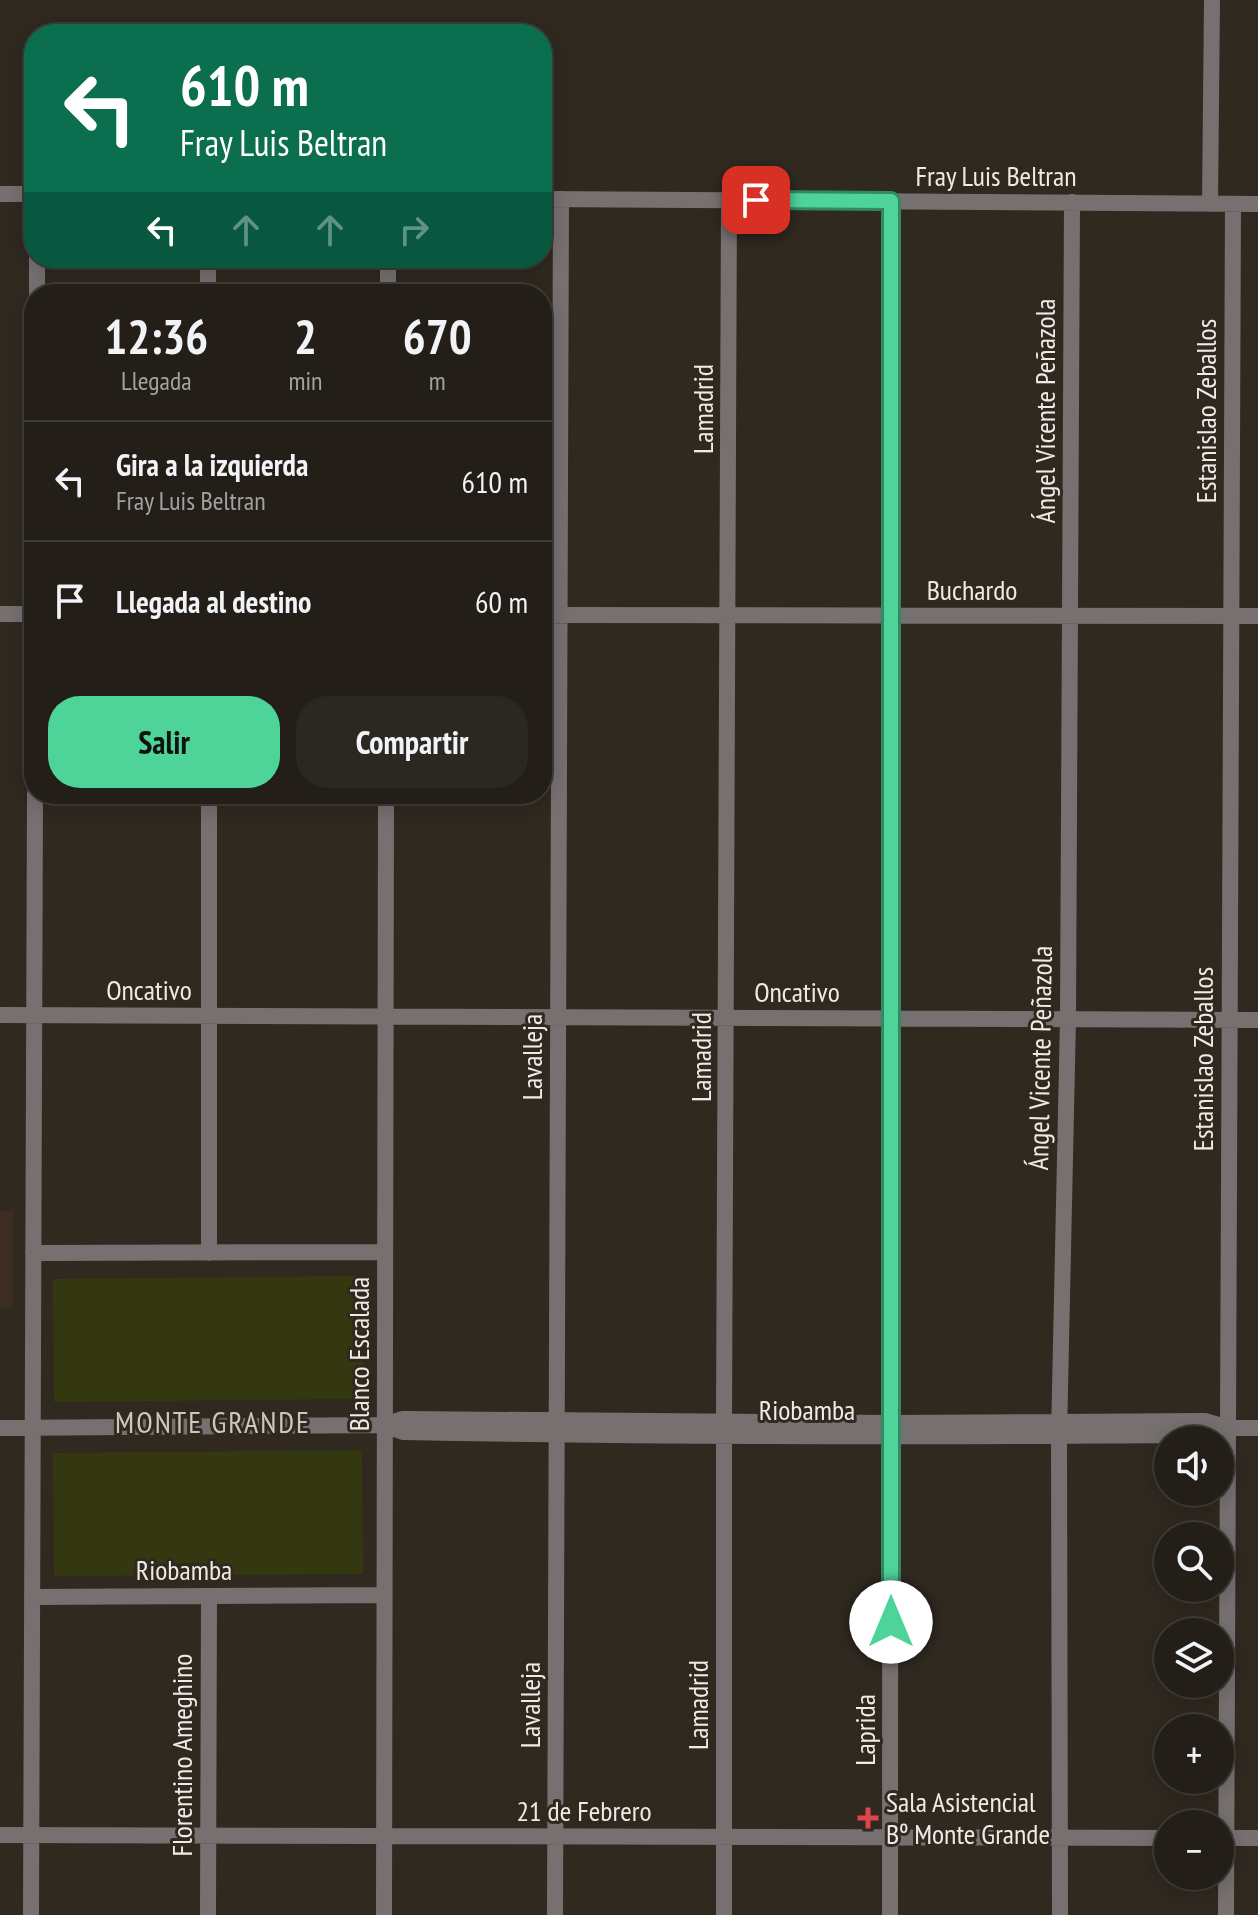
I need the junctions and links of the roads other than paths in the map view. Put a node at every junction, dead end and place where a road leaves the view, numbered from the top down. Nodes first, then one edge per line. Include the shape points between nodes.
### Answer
1 (1212, 0) edge
2 (0, 194) edge
3 (24, 194) edge
4 (552, 199) edge
5 (561, 199) junction
6 (729, 200) junction
7 (891, 201) junction
8 (1072, 202) junction
9 (1210, 204) junction
10 (1233, 204) junction
11 (1258, 204) edge
12 (0, 614) edge
13 (24, 614) edge
14 (552, 615) edge
15 (560, 615) junction
16 (728, 615) junction
17 (891, 615) junction
18 (1071, 616) junction
19 (1231, 616) junction
20 (1258, 616) edge
21 (35, 804) edge
22 (209, 804) edge
23 (386, 804) edge
24 (0, 1015) edge
25 (34, 1015) junction
26 (210, 1016) junction
27 (386, 1017) junction
28 (558, 1017) junction
29 (727, 1018) junction
30 (891, 1019) junction
31 (1068, 1019) junction
32 (1229, 1020) junction
33 (1258, 1020) edge
34 (385, 1252) junction
35 (33, 1253) junction
36 (209, 1253) junction
37 (384, 1425) junction
38 (1222, 1426) edge
39 (1229, 1426) edge
40 (0, 1428) edge
41 (33, 1428) junction
42 (557, 1428) junction
43 (1234, 1428) edge
44 (1258, 1428) edge
45 (724, 1429) junction
46 (1059, 1429) junction
47 (891, 1430) junction
48 (1228, 1506) edge
49 (384, 1595) junction
50 (209, 1596) junction
51 (32, 1597) junction
52 (1223, 1810) edge
53 (0, 1835) edge
54 (31, 1835) junction
55 (208, 1836) junction
56 (384, 1836) junction
57 (555, 1836) junction
58 (725, 1837) junction
59 (891, 1837) junction
60 (1061, 1838) junction
61 (1154, 1838) edge
62 (1234, 1838) edge
63 (1258, 1838) edge
64 (1225, 1890) edge
65 (31, 1915) edge
66 (208, 1915) edge
67 (384, 1915) edge
68 (555, 1915) edge
69 (724, 1915) edge
70 (890, 1915) edge
71 (1060, 1915) edge
72 (1226, 1915) edge

1 - 9 street
2 - 3 street
4 - 5 street, Fray Luis Beltran
5 - 6 street, Fray Luis Beltran
5 - 15 street, Lavalleja
6 - 7 street, Fray Luis Beltran
6 - 16 street, Lamadrid
7 - 8 street, Fray Luis Beltran
7 - 17 street, Laprida
8 - 9 street, Fray Luis Beltran
8 - 18 street, Ángel Vicente Peñazola
9 - 10 street, Fray Luis Beltran
10 - 11 street, Fray Luis Beltran
10 - 19 street, Estanislao Zeballos
12 - 13 street
14 - 15 street, Buchardo
15 - 16 street, Buchardo
15 - 28 street, Lavalleja
16 - 17 street, Buchardo
16 - 29 street, Lamadrid
17 - 18 street, Buchardo
17 - 30 street, Laprida
18 - 19 street, Buchardo
18 - 31 street, Ángel Vicente Peñazola
19 - 20 street, Buchardo
19 - 32 street, Estanislao Zeballos
21 - 25 street
22 - 26 street
23 - 27 street, Blanco Escalada
24 - 25 street, Oncativo
25 - 26 street, Oncativo
25 - 35 street
26 - 27 street, Oncativo
26 - 36 street
27 - 28 street, Oncativo
27 - 34 street, Blanco Escalada
28 - 29 street, Oncativo
28 - 42 street, Lavalleja
29 - 30 street, Oncativo
29 - 45 street, Lamadrid
30 - 31 street, Oncativo
30 - 47 street, Laprida
31 - 32 street, Oncativo
31 - 46 street, Ángel Vicente Peñazola
32 - 33 street, Oncativo
32 - 39 street, Estanislao Zeballos
34 - 36 street
34 - 37 street, Blanco Escalada
35 - 36 street
35 - 41 street
37 - 41 street, Riobamba
37 - 42 street, Riobamba via 403,1432
37 - 49 street, Blanco Escalada
38 - 46 street, Riobamba via 1205,1421
40 - 41 street, Riobamba
41 - 51 street
42 - 45 street, Riobamba
42 - 57 street, Lavalleja
43 - 44 street, Riobamba
45 - 47 street, Riobamba
45 - 58 street, Lamadrid
46 - 47 street, Riobamba
46 - 60 street, Ángel Vicente Peñazola
47 - 59 street, Laprida
48 - 52 street, Estanislao Zeballos
49 - 50 street, Riobamba
49 - 56 street, Blanco Escalada
50 - 51 street, Riobamba
50 - 55 street, Florentino Ameghino
51 - 54 street
53 - 54 street, 21 de Febrero
54 - 55 street, 21 de Febrero
54 - 65 street
55 - 56 street, 21 de Febrero
55 - 66 street, Florentino Ameghino
56 - 57 street, 21 de Febrero
56 - 67 street, Blanco Escalada
57 - 58 street, 21 de Febrero
57 - 68 street, Lavalleja
58 - 59 street, 21 de Febrero
58 - 69 street, Lamadrid
59 - 60 street, 21 de Febrero
59 - 70 street, Laprida
60 - 61 street, 21 de Febrero
60 - 71 street, Ángel Vicente Peñazola
62 - 63 street
64 - 72 street, Estanislao Zeballos

